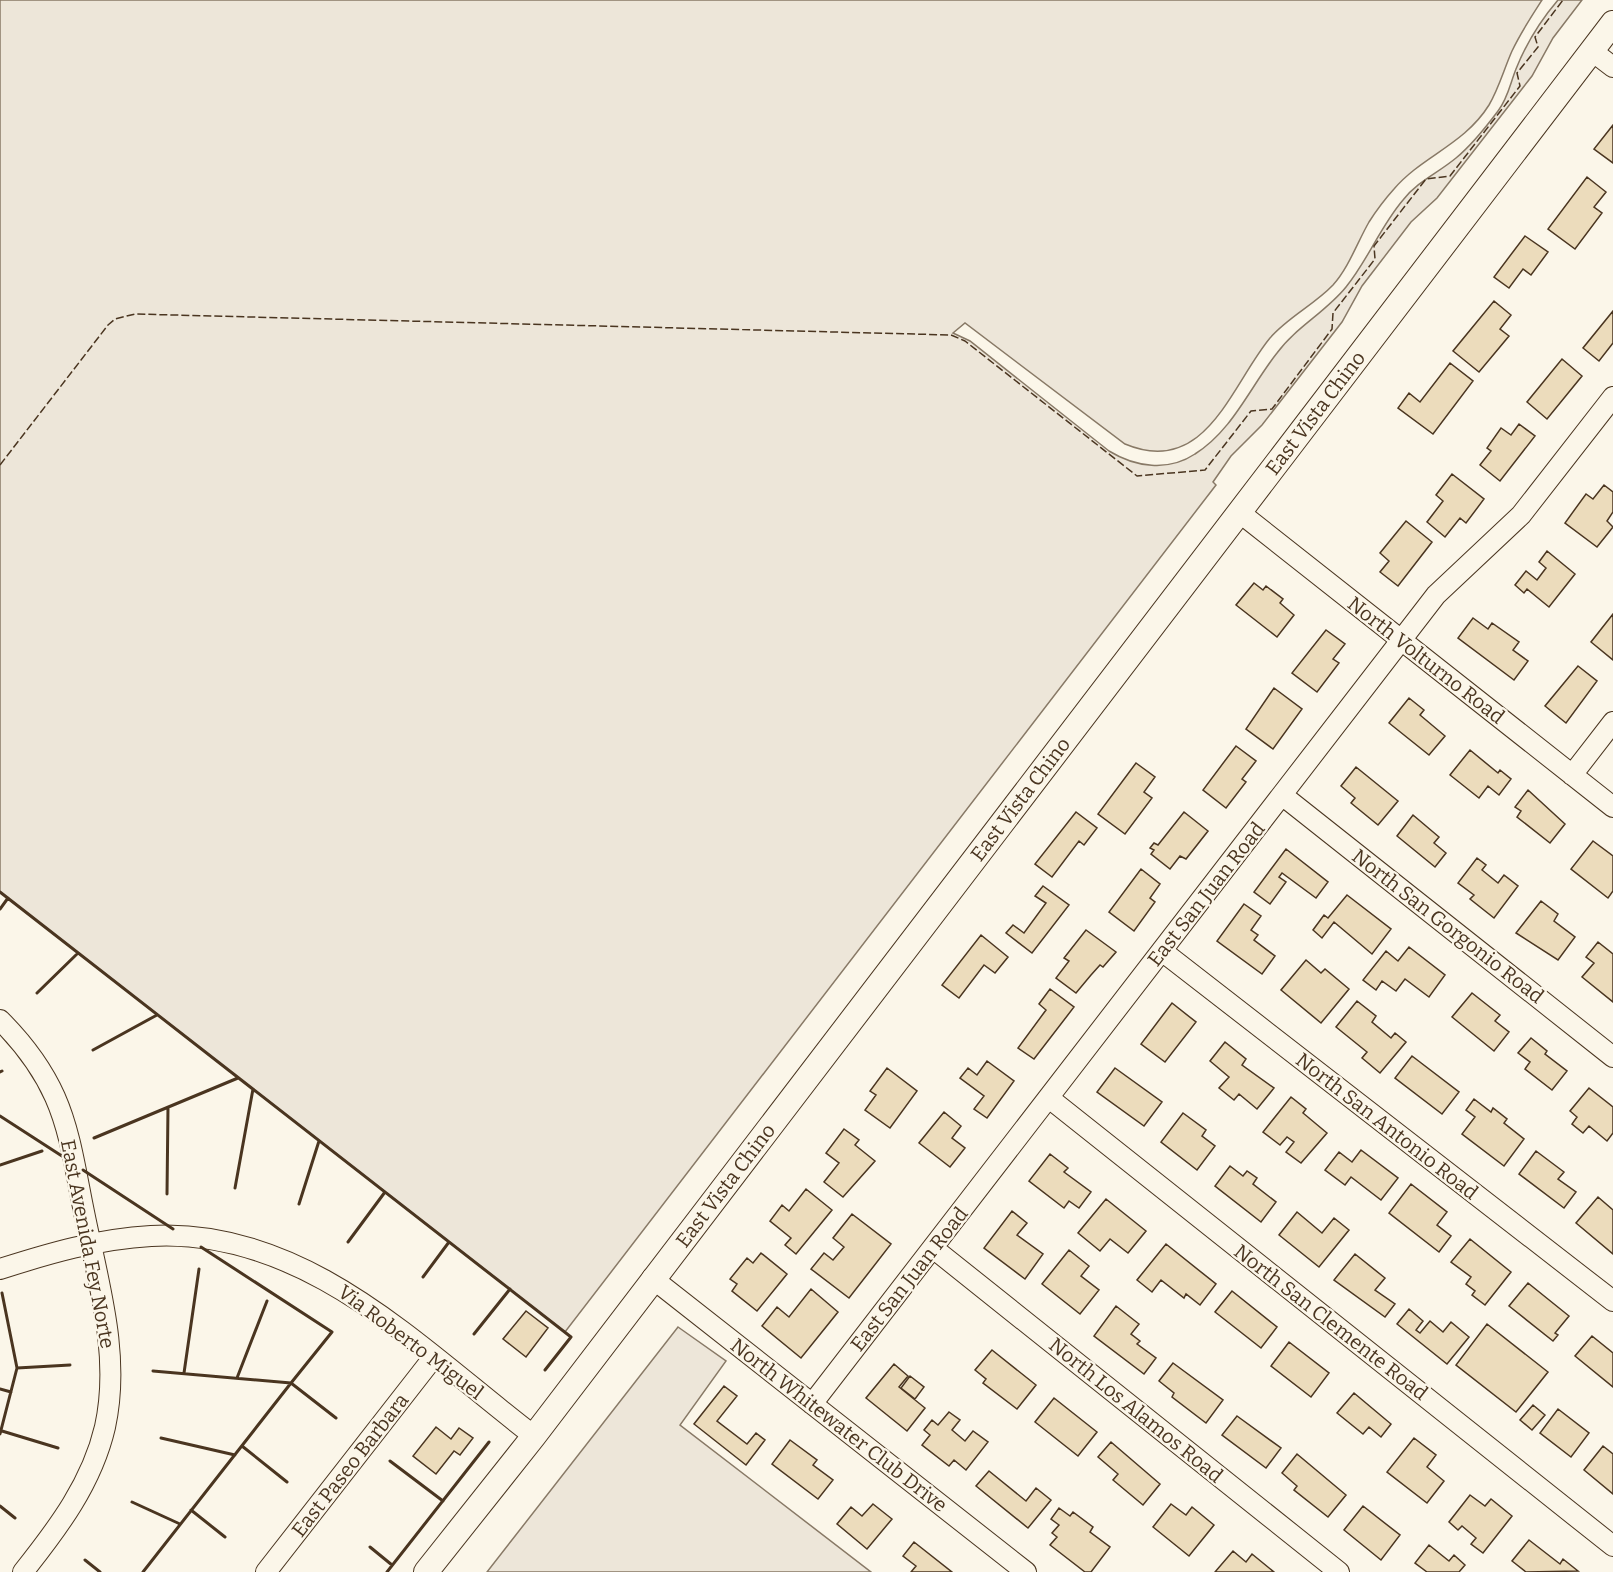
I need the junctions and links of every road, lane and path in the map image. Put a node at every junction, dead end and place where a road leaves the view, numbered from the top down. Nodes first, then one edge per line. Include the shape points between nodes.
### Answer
1 (1613, 23) edge
2 (1592, 51) junction
3 (1613, 67) edge
4 (1613, 397) edge
5 (1239, 512) junction
6 (1401, 640) junction
7 (1613, 722) edge
8 (1572, 775) junction
9 (1282, 795) junction
10 (1613, 807) edge
11 (1162, 951) junction
12 (0, 1020) edge
13 (1613, 1057) edge
14 (1049, 1098) junction
15 (90, 1243) junction
16 (933, 1248) junction
17 (0, 1269) edge
18 (652, 1278) junction
19 (1613, 1301) edge
20 (433, 1358) junction
21 (812, 1404) junction
22 (534, 1436) junction
23 (1613, 1546) edge
24 (23, 1572) edge
25 (266, 1572) edge
26 (426, 1572) edge
27 (1026, 1572) edge
28 (1339, 1572) edge

1 - 2 main road, East Vista Chino
2 - 3 street
2 - 5 main road, East Vista Chino
4 - 6 street, East San Juan Road via 1521,515 1436,595
5 - 6 street, North Volturno Road
5 - 18 main road, East Vista Chino
6 - 8 street, North Volturno Road
6 - 9 street, East San Juan Road
7 - 8 street
8 - 10 street, North Volturno Road
9 - 11 street, East San Juan Road
9 - 13 street, North San Gorgonio Road
11 - 14 street, East San Juan Road
11 - 19 street, North San Antonio Road
12 - 15 street, East Avenida Fey Norte via 30,1053 56,1098 70,1142
14 - 16 street, East San Juan Road
14 - 23 street, North San Clemente Road
15 - 17 street, Via Roberto Miguel
15 - 20 street, Via Roberto Miguel via 154,1236 194,1238 277,1257 354,1296
15 - 24 street, East Avenida Fey Norte via 109,1340 110,1397 105,1427 97,1455 72,1507
16 - 21 street, East San Juan Road
16 - 28 street, North Los Alamos Road
18 - 21 street, North Whitewater Club Drive
18 - 22 main road, East Vista Chino
20 - 22 street, Via Roberto Miguel
20 - 25 street, East Paseo Barbara
21 - 27 street, North Whitewater Club Drive
22 - 26 main road, East Vista Chino

